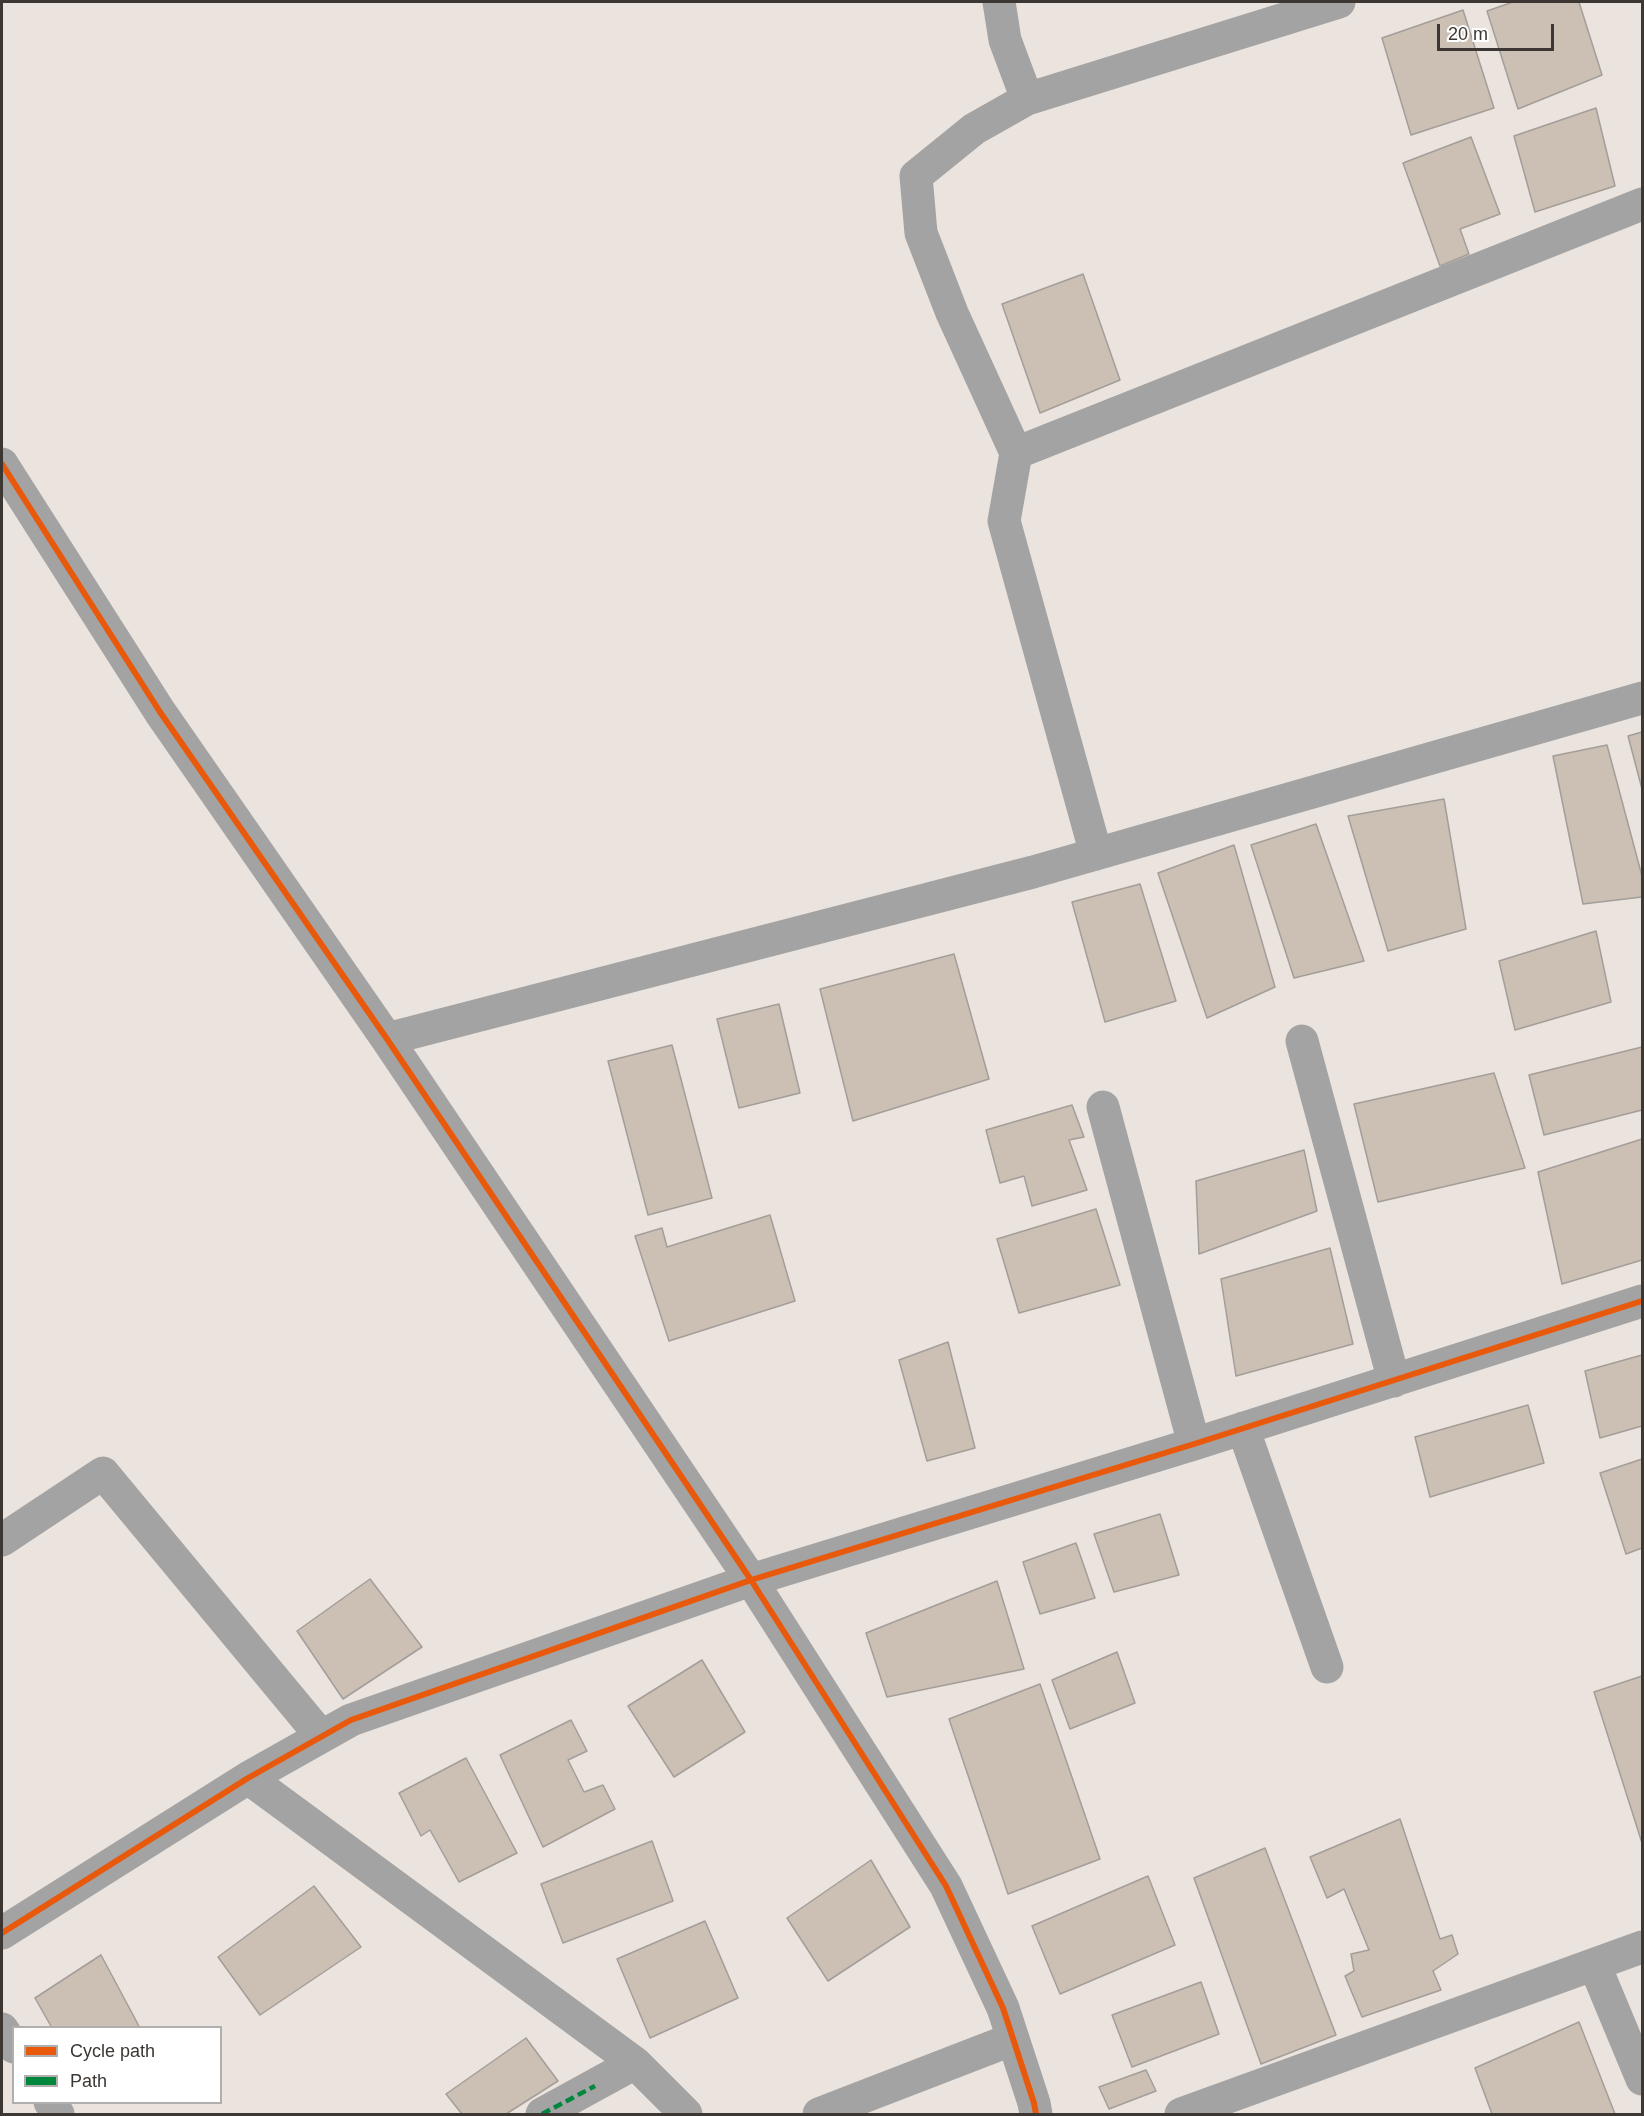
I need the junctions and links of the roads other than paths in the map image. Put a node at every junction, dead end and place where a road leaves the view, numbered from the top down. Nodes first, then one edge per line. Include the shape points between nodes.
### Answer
1 (999, 2) edge
2 (1339, 2) edge
3 (1027, 99) junction
4 (1642, 204) edge
5 (1016, 453) junction
6 (2, 464) edge
7 (1642, 698) edge
8 (1096, 854) junction
9 (387, 1039) junction
10 (1302, 1041) dead end
11 (1102, 1107) dead end
12 (1642, 1301) edge
13 (1394, 1381) junction
14 (1243, 1428) junction
15 (1194, 1444) junction
16 (2, 1540) edge
17 (752, 1580) junction
18 (1328, 1667) dead end
19 (321, 1736) junction
20 (248, 1778) junction
21 (2, 1933) edge
22 (1642, 1947) edge
23 (1595, 1966) junction
24 (2, 2029) edge
25 (1013, 2039) junction
26 (12, 2044) edge
27 (635, 2063) junction
28 (1642, 2079) edge
29 (552, 2112) edge
30 (686, 2115) edge
31 (819, 2115) edge
32 (1036, 2115) edge
33 (1181, 2115) edge

1 - 3 street via 1005,40
2 - 3 street
3 - 5 street via 974,129 916,176 921,233 952,313
4 - 5 street
5 - 8 street via 1004,521
6 - 9 street via 160,712
7 - 8 street
8 - 9 street
9 - 17 street
10 - 13 street
11 - 15 street
12 - 13 street
13 - 14 street
14 - 15 street
14 - 18 street
15 - 17 street
16 - 19 street via 104,1473
17 - 19 street via 351,1720
17 - 25 street via 946,1886 1003,2008
19 - 20 street
20 - 21 street
20 - 27 street
22 - 23 street
23 - 28 street
23 - 33 street
24 - 26 street
25 - 31 street
25 - 32 street
27 - 29 street
27 - 30 street

